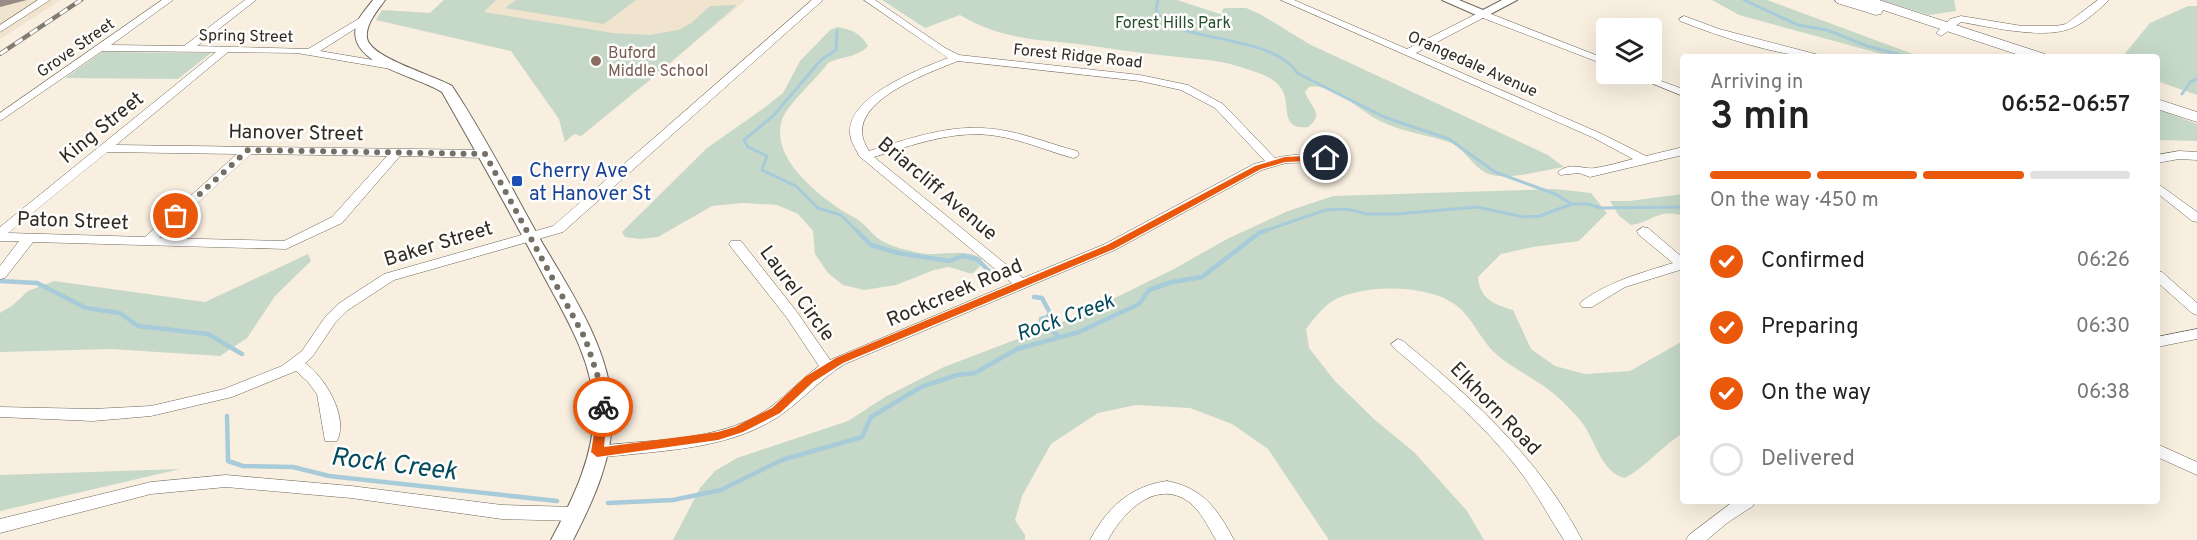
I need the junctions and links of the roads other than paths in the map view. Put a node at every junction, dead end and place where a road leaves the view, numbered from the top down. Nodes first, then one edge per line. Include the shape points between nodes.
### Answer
1 (45, 0) edge
2 (168, 0) edge
3 (250, 0) edge
4 (379, 0) edge
5 (818, 0) edge
6 (869, 0) edge
7 (1286, 0) edge
8 (1448, 0) edge
9 (1511, 0) edge
10 (1842, 0) edge
11 (1865, 0) edge
12 (2104, 0) edge
13 (1483, 14) junction
14 (365, 18) junction
15 (1684, 19) dead end
16 (0, 29) edge
17 (1944, 30) junction
18 (99, 48) junction
19 (186, 49) junction
20 (226, 49) junction
21 (312, 51) junction
22 (1408, 53) junction
23 (1803, 54) edge
24 (2007, 54) edge
25 (2029, 54) edge
26 (957, 58) junction
27 (1596, 58) edge
28 (391, 66) junction
29 (1660, 84) edge
30 (1680, 92) edge
31 (2160, 96) edge
32 (2160, 105) edge
33 (2197, 108) edge
34 (2197, 117) edge
35 (0, 118) edge
36 (106, 148) junction
37 (248, 150) junction
38 (396, 153) junction
39 (1680, 153) edge
40 (485, 154) junction
41 (1073, 154) dead end
42 (865, 156) junction
43 (2197, 156) edge
44 (1326, 158) dead end
45 (2160, 158) edge
46 (1646, 160) junction
47 (1272, 162) junction
48 (1564, 172) dead end
49 (2160, 189) edge
50 (2197, 219) edge
51 (1643, 231) dead end
52 (0, 235) edge
53 (30, 238) junction
54 (532, 238) junction
55 (148, 241) junction
56 (736, 244) dead end
57 (1680, 262) edge
58 (1680, 266) edge
59 (0, 275) edge
60 (2160, 278) edge
61 (1022, 284) junction
62 (1587, 304) dead end
63 (2197, 310) edge
64 (2197, 334) edge
65 (2160, 341) edge
66 (1398, 344) dead end
67 (296, 364) junction
68 (827, 367) junction
69 (0, 412) edge
70 (330, 437) dead end
71 (2160, 451) edge
72 (597, 452) junction
73 (2197, 469) edge
74 (1742, 504) edge
75 (576, 514) junction
76 (0, 526) edge
77 (562, 540) edge
78 (1099, 540) edge
79 (1225, 540) edge
80 (1573, 540) edge
81 (1695, 540) edge

1 - 16 street
2 - 18 street, Grove Street
3 - 19 street
4 - 14 street
5 - 54 street, Baker Street via 558,229
6 - 26 street, Forest Ridge Road
7 - 22 street, Orangedale Avenue
8 - 13 street
9 - 13 street
10 - 17 main road
11 - 17 main road
12 - 17 street via 2062,28 2022,29 1970,19 1958,20
13 - 22 street
13 - 27 street
14 - 21 street
14 - 28 street via 361,33 364,43 374,56
15 - 23 street
17 - 24 main road
17 - 25 main road
18 - 19 street, Spring Street
18 - 35 street, Grove Street
19 - 20 street, Spring Street
20 - 21 street, Spring Street
20 - 36 street, King Street
21 - 28 street, Spring Street
22 - 46 street, Orangedale Avenue
26 - 42 street, Briarcliff Avenue via 899,84 866,107 855,131
26 - 47 street, Forest Ridge Road via 1140,78 1184,87 1219,105
28 - 40 street via 447,88
29 - 30 street
31 - 33 main road
32 - 34 main road
36 - 37 street, Hanover Street
36 - 52 street, King Street
37 - 38 street, Hanover Street
37 - 55 street
38 - 40 street, Hanover Street
38 - 55 street, Paton Street via 337,220 286,245
39 - 46 street
40 - 54 street
41 - 42 street via 997,133 972,131
42 - 61 street, Briarcliff Avenue
43 - 45 street
44 - 47 street, Rockcreek Road
46 - 48 street via 1590,173 1580,169
47 - 61 street, Rockcreek Road via 1110,247
49 - 50 street
51 - 57 street
52 - 53 street, Paton Street
53 - 55 street, Paton Street
53 - 59 street
54 - 67 street, Baker Street via 401,272 371,287 330,320
54 - 72 street via 593,356 603,407
56 - 68 street, Laurel Circle
58 - 62 street via 1613,286
60 - 63 street
61 - 68 street, Rockcreek Road
64 - 65 street
66 - 80 street, Elkhorn Road via 1498,434
67 - 69 street via 278,375 227,393 151,411 93,415
67 - 70 street via 321,385 330,416
68 - 72 street, Rockcreek Road via 776,411 739,429 718,436
71 - 73 street
72 - 75 street via 587,491
74 - 81 street
75 - 76 street via 502,512 351,492 226,481 151,489
75 - 77 street
78 - 79 street via 1116,512 1145,491 1158,488 1194,497

